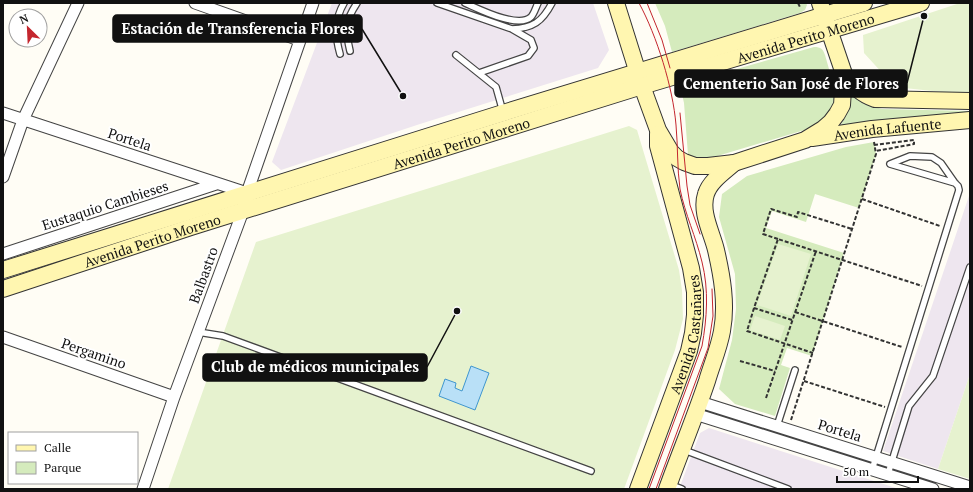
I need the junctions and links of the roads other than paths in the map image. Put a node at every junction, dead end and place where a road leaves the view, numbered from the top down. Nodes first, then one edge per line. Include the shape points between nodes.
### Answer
1 (78, 3) edge
2 (195, 3) edge
3 (313, 3) edge
4 (344, 3) edge
5 (357, 3) edge
6 (437, 3) edge
7 (465, 3) edge
8 (538, 3) edge
9 (552, 3) edge
10 (864, 3) edge
11 (921, 3) edge
12 (618, 4) edge
13 (822, 9) edge
14 (512, 29) junction
15 (830, 30) junction
16 (299, 40) junction
17 (350, 51) dead end
18 (340, 54) dead end
19 (456, 55) dead end
20 (478, 73) junction
21 (844, 74) junction
22 (639, 79) junction
23 (970, 101) edge
24 (503, 112) junction
25 (3, 113) edge
26 (23, 120) junction
27 (970, 120) edge
28 (658, 130) junction
29 (805, 140) junction
30 (734, 163) junction
31 (3, 177) edge
32 (954, 183) junction
33 (216, 184) junction
34 (247, 193) junction
35 (243, 211) junction
36 (3, 254) edge
37 (970, 267) edge
38 (3, 270) edge
39 (3, 289) edge
40 (198, 332) junction
41 (3, 337) edge
42 (795, 370) dead end
43 (174, 397) junction
44 (697, 408) junction
45 (777, 426) junction
46 (682, 449) junction
47 (876, 457) junction
48 (892, 462) junction
49 (872, 470) junction
50 (591, 471) dead end
51 (888, 474) junction
52 (673, 487) edge
53 (970, 487) edge
54 (143, 489) edge
55 (638, 489) edge
56 (788, 489) edge
57 (934, 489) edge

1 - 26 street
2 - 16 street
3 - 16 street, Balbastro
4 - 18 lane via 336,22 336,42
5 - 17 lane via 347,21 346,33
6 - 14 lane
7 - 8 lane via 507,20 523,22 531,17
9 - 14 lane via 543,17 533,25
10 - 13 main road, Avenida Perito Moreno
11 - 15 main road, Avenida Perito Moreno
12 - 22 main road
13 - 15 main road
13 - 22 main road, Avenida Perito Moreno
14 - 20 lane via 531,40 534,48 528,56
15 - 21 main road
15 - 22 main road, Avenida Perito Moreno
16 - 34 street, Balbastro
19 - 20 lane
20 - 24 lane via 496,87
21 - 23 main road, Avenida Lafuente via 855,88 875,99
21 - 29 main road via 842,105 837,114 823,129
22 - 24 main road, Avenida Perito Moreno
22 - 28 main road
22 - 35 main road, Avenida Perito Moreno
24 - 34 main road, Avenida Perito Moreno
25 - 26 street, Portela
26 - 31 street
26 - 33 street, Portela
27 - 29 main road, Avenida Lafuente via 872,129
28 - 30 main road via 671,152 684,162 695,166
28 - 55 main road, Avenida Castañares via 658,146 691,268 695,292 694,333
29 - 30 main road
30 - 44 main road via 709,187 704,201 723,283 724,308 719,345
32 - 32 lane via 918,172 890,164 910,156 932,157 941,163
32 - 47 lane via 959,190
33 - 34 street, Portela
33 - 36 street, Eustaquio Cambieses
34 - 35 street, Balbastro
34 - 38 main road, Avenida Perito Moreno
35 - 39 main road, Avenida Perito Moreno
35 - 40 street, Balbastro
37 - 48 lane via 933,376 909,406
40 - 43 street, Balbastro
40 - 50 lane via 223,336
41 - 43 street, Pergamino
42 - 45 lane
43 - 54 street, Balbastro
44 - 45 street, Portela
44 - 46 main road
44 - 49 street, Portela
45 - 47 street, Portela
46 - 52 main road
46 - 56 lane
47 - 48 street, Portela
47 - 49 lane
48 - 51 lane
48 - 53 street, Portela
49 - 51 street, Portela
51 - 57 street, Portela

